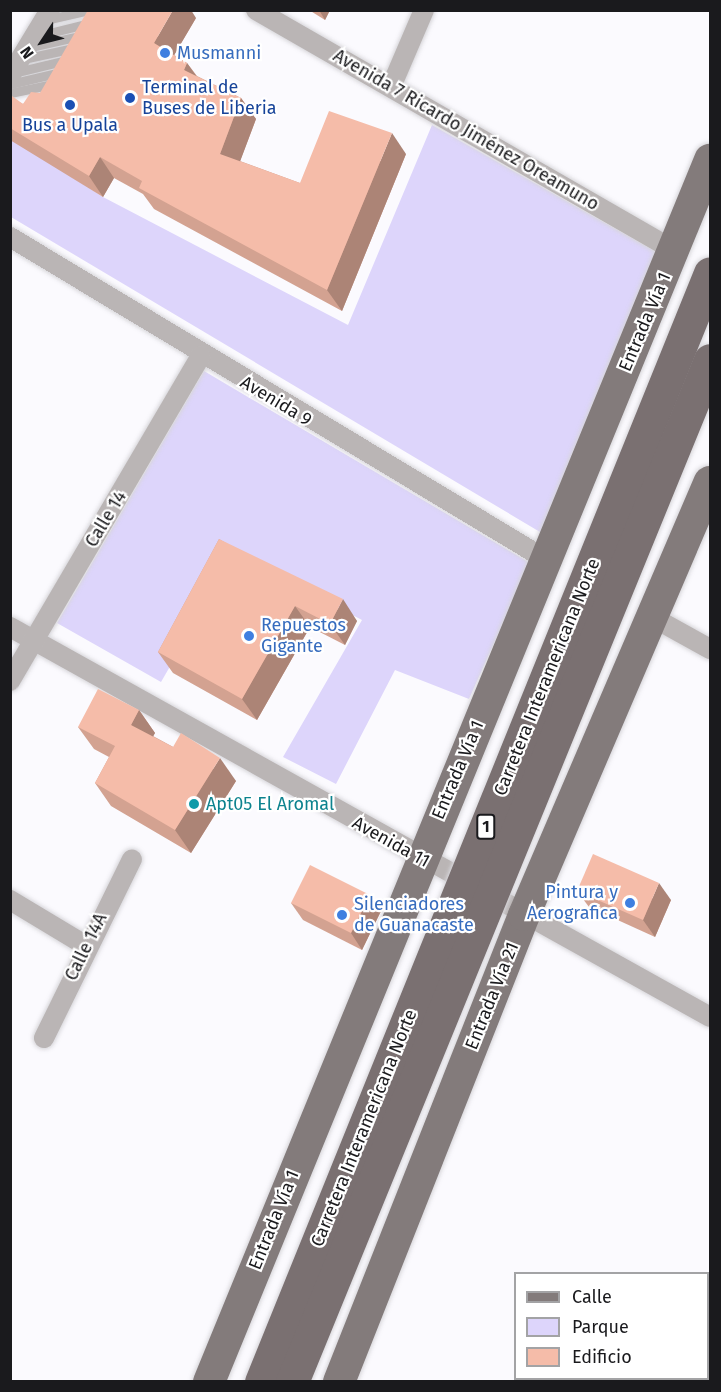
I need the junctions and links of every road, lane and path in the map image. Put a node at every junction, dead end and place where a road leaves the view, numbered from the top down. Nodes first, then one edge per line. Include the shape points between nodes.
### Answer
1 (89, 10) edge
2 (256, 10) edge
3 (424, 10) edge
4 (101, 21) edge
5 (95, 33) edge
6 (88, 45) edge
7 (26, 51) edge
8 (81, 57) edge
9 (75, 69) edge
10 (68, 80) edge
11 (391, 87) junction
12 (61, 90) edge
13 (10, 93) edge
14 (10, 99) edge
15 (711, 160) edge
16 (10, 237) edge
17 (675, 251) junction
18 (711, 273) edge
19 (201, 356) junction
20 (711, 360) edge
21 (711, 482) edge
22 (545, 559) junction
23 (654, 618) junction
24 (10, 627) edge
25 (34, 640) junction
26 (711, 649) edge
27 (10, 681) edge
28 (132, 858) dead end
29 (421, 860) junction
30 (10, 900) edge
31 (524, 915) junction
32 (85, 945) junction
33 (711, 1017) edge
34 (44, 1038) dead end
35 (209, 1382) edge
36 (261, 1382) edge
37 (292, 1382) edge
38 (339, 1382) edge

1 - 7 lane
2 - 11 street, Avenida 7 Ricardo Jiménez Oreamuno
3 - 11 street
4 - 7 lane
5 - 7 lane
6 - 7 lane
7 - 8 lane
7 - 9 lane
10 - 13 lane
11 - 17 street, Avenida 7 Ricardo Jiménez Oreamuno
12 - 14 lane
15 - 17 main road, Entrada Vía 1
16 - 19 street, Avenida 9
17 - 22 main road, Entrada Vía 1
18 - 36 highway, Carretera Interamericana Norte / 1, bridge
19 - 22 street, Avenida 9
19 - 25 street, Calle 14
20 - 37 highway, Carretera Interamericana Norte / 1, bridge
21 - 23 main road, Entrada Vía 21
22 - 29 main road, Entrada Vía 1
23 - 26 street
23 - 31 main road, Entrada Vía 21
24 - 25 street, Avenida 11
25 - 27 street, Calle 14
25 - 29 street, Avenida 11
28 - 32 street, Calle 14A
29 - 31 street, Avenida 11
29 - 35 main road, Entrada Vía 1
30 - 32 street
31 - 33 street, Avenida 11
31 - 38 main road, Entrada Vía 21
32 - 34 street, Calle 14A

